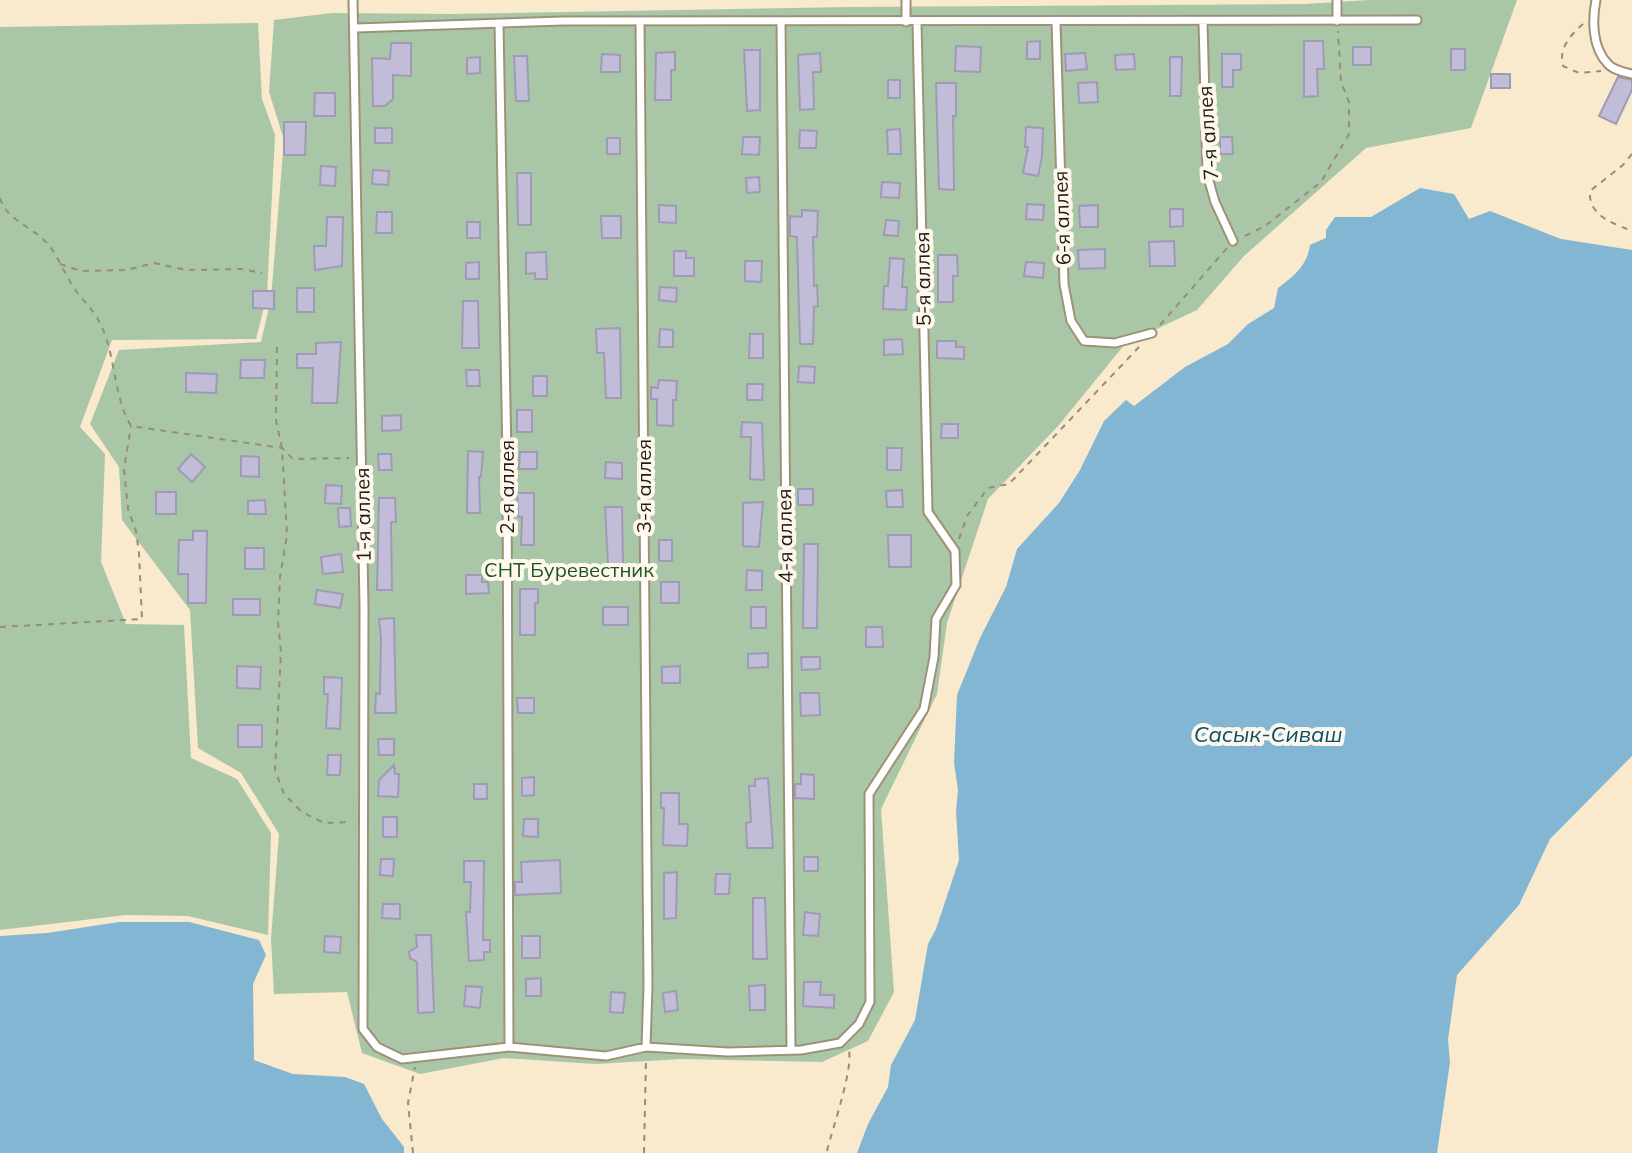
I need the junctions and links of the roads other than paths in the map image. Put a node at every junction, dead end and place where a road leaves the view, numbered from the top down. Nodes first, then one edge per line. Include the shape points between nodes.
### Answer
1 (353, 0) edge
2 (906, 0) edge
3 (1337, 0) edge
4 (1596, 0) edge
5 (1417, 20) dead end
6 (1337, 21) junction
7 (640, 22) junction
8 (781, 22) junction
9 (906, 22) junction
10 (917, 22) junction
11 (1056, 22) junction
12 (1203, 22) junction
13 (499, 23) junction
14 (356, 28) junction
15 (1632, 74) edge
16 (1233, 241) dead end
17 (1152, 333) dead end
18 (509, 1047) junction
19 (646, 1047) junction
20 (791, 1050) junction

1 - 14 lane, 1-я аллея
2 - 9 lane
3 - 6 lane
4 - 15 lane via 1593,15 1600,54 1609,67
5 - 6 lane
6 - 12 lane
7 - 8 lane
7 - 13 lane
7 - 19 lane, 3-я аллея
8 - 9 lane
8 - 20 lane, 4-я аллея
9 - 10 lane
10 - 11 lane
10 - 20 lane, 5-я аллея via 928,512 955,551 956,585 936,619 924,709 869,794 870,1002 859,1024 840,1043
11 - 12 lane
11 - 17 lane, 6-я аллея via 1064,284 1071,321 1084,341 1115,343
12 - 16 lane, 7-я аллея via 1207,174
13 - 14 lane
13 - 18 lane, 2-я аллея
14 - 18 lane, 1-я аллея via 363,1029 377,1047 402,1059
18 - 19 lane via 606,1056
19 - 20 lane

